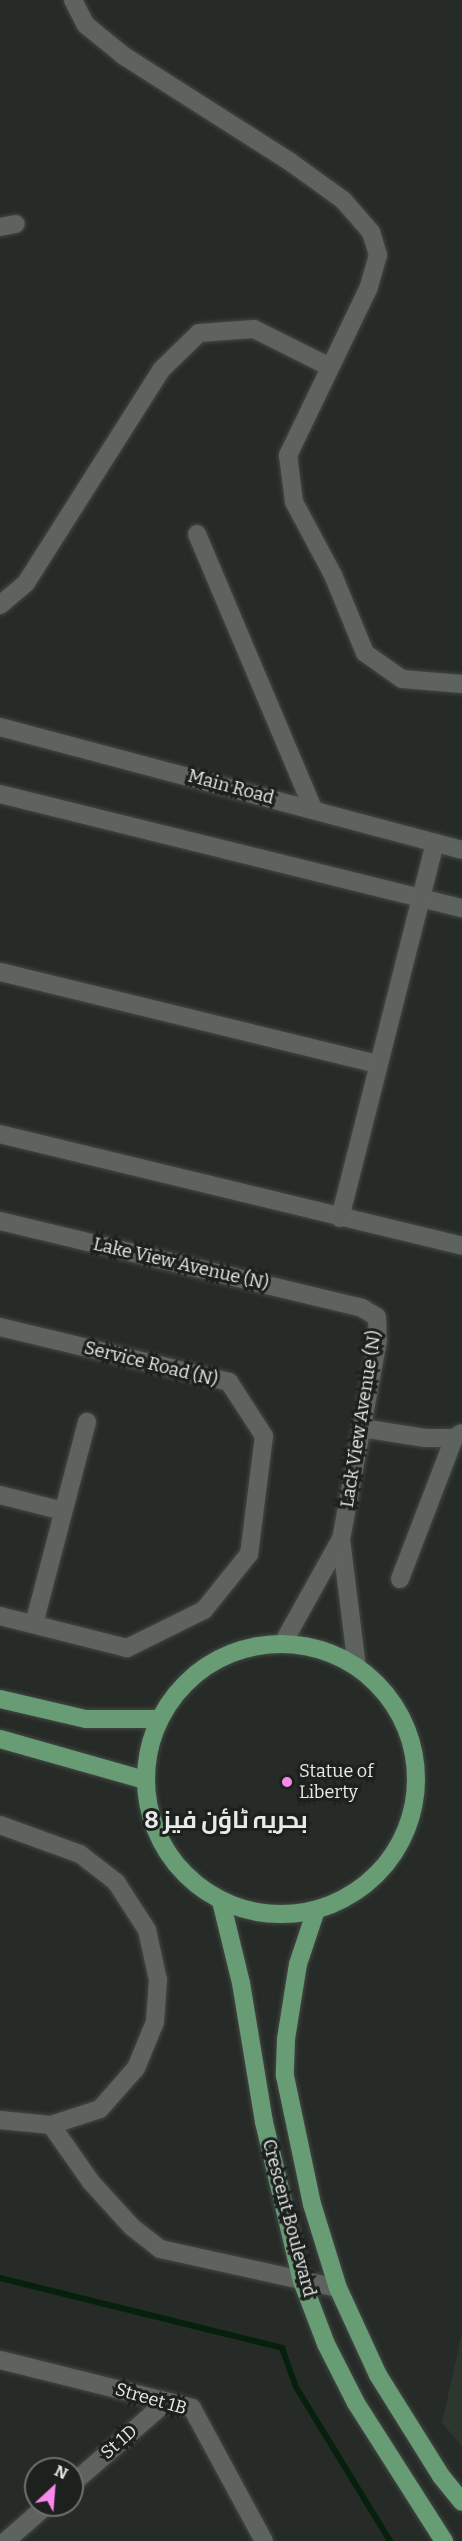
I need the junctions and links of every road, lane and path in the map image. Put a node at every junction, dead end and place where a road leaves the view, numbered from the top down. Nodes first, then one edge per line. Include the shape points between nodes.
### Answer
1 (74, 0) edge
2 (328, 366) junction
3 (197, 534) dead end
4 (0, 605) edge
5 (462, 684) edge
6 (0, 727) edge
7 (0, 794) edge
8 (313, 809) junction
9 (435, 843) junction
10 (462, 850) edge
11 (419, 897) junction
12 (462, 908) edge
13 (0, 972) edge
14 (378, 1064) junction
15 (0, 1134) edge
16 (340, 1218) junction
17 (0, 1221) edge
18 (462, 1246) edge
19 (362, 1308) joint
20 (0, 1327) edge
21 (87, 1422) dead end
22 (362, 1428) junction
23 (458, 1436) edge
24 (0, 1495) edge
25 (63, 1510) junction
26 (341, 1539) junction
27 (400, 1579) dead end
28 (0, 1616) edge
29 (34, 1624) junction
30 (283, 1643) junction
31 (357, 1667) junction
32 (0, 1699) edge
33 (159, 1719) junction
34 (0, 1739) edge
35 (145, 1780) junction
36 (0, 1825) edge
37 (222, 1900) junction
38 (316, 1910) junction
39 (0, 2120) edge
40 (51, 2125) junction
41 (302, 2281) junction
42 (338, 2288) junction
43 (0, 2360) edge
44 (167, 2401) junction
45 (84, 2474) edge
46 (462, 2502) edge
47 (32, 2517) edge
48 (5, 2539) edge
49 (264, 2541) edge
50 (444, 2541) edge

1 - 2 street via 86,25 124,56 289,161 342,200 371,232 378,255 369,287
2 - 4 street via 254,329 199,333 162,370 26,583
2 - 5 street via 288,455 294,502 333,575 365,653 402,679
3 - 8 street
6 - 8 street, Main Road
7 - 11 street
8 - 9 street, Main Road
9 - 10 street, Main Road
9 - 11 street
11 - 12 street
11 - 14 street
13 - 14 street
14 - 16 street
15 - 16 street
16 - 18 street
17 - 19 street, Lake View Avenue (N)
19 - 22 street, Lack View Avenue (N) via 377,1317 378,1340
20 - 29 street, Service Road (N) via 229,1382 264,1436 249,1554 204,1610 127,1648
21 - 25 street
22 - 23 street
22 - 26 street, Lack View Avenue (N)
23 - 27 street
24 - 25 street
25 - 29 street
26 - 30 street, Lack View Avenue (N)
26 - 31 street, Lack View Avenue (N)
28 - 29 street, Service Road (N)
30 - 31 main road via 317,1649
30 - 33 main road via 233,1652 210,1663 178,1691
31 - 38 main road via 381,1688 403,1722 416,1771 415,1802 406,1831 377,1873 345,1898
32 - 33 main road via 86,1719
33 - 35 main road via 148,1749
34 - 35 main road
35 - 37 main road via 148,1805 166,1851 200,1888
36 - 40 street via 80,1854 116,1882 147,1930 159,1980 155,2022 136,2068 100,2109
37 - 38 main road via 268,1914
37 - 41 main road, Crescent Boulevard via 241,1983 264,2122
38 - 42 main road, Crescent Boulevard via 291,1997 285,2076 312,2204
39 - 40 street
40 - 41 street via 91,2182 132,2227 160,2249
41 - 42 street
41 - 50 main road, Crescent Boulevard via 326,2344 356,2403
42 - 46 main road, Crescent Boulevard via 378,2375 441,2476
43 - 44 street, Street 1B
44 - 45 street, St 1D
44 - 49 street, Street 1B via 192,2408
47 - 48 street

